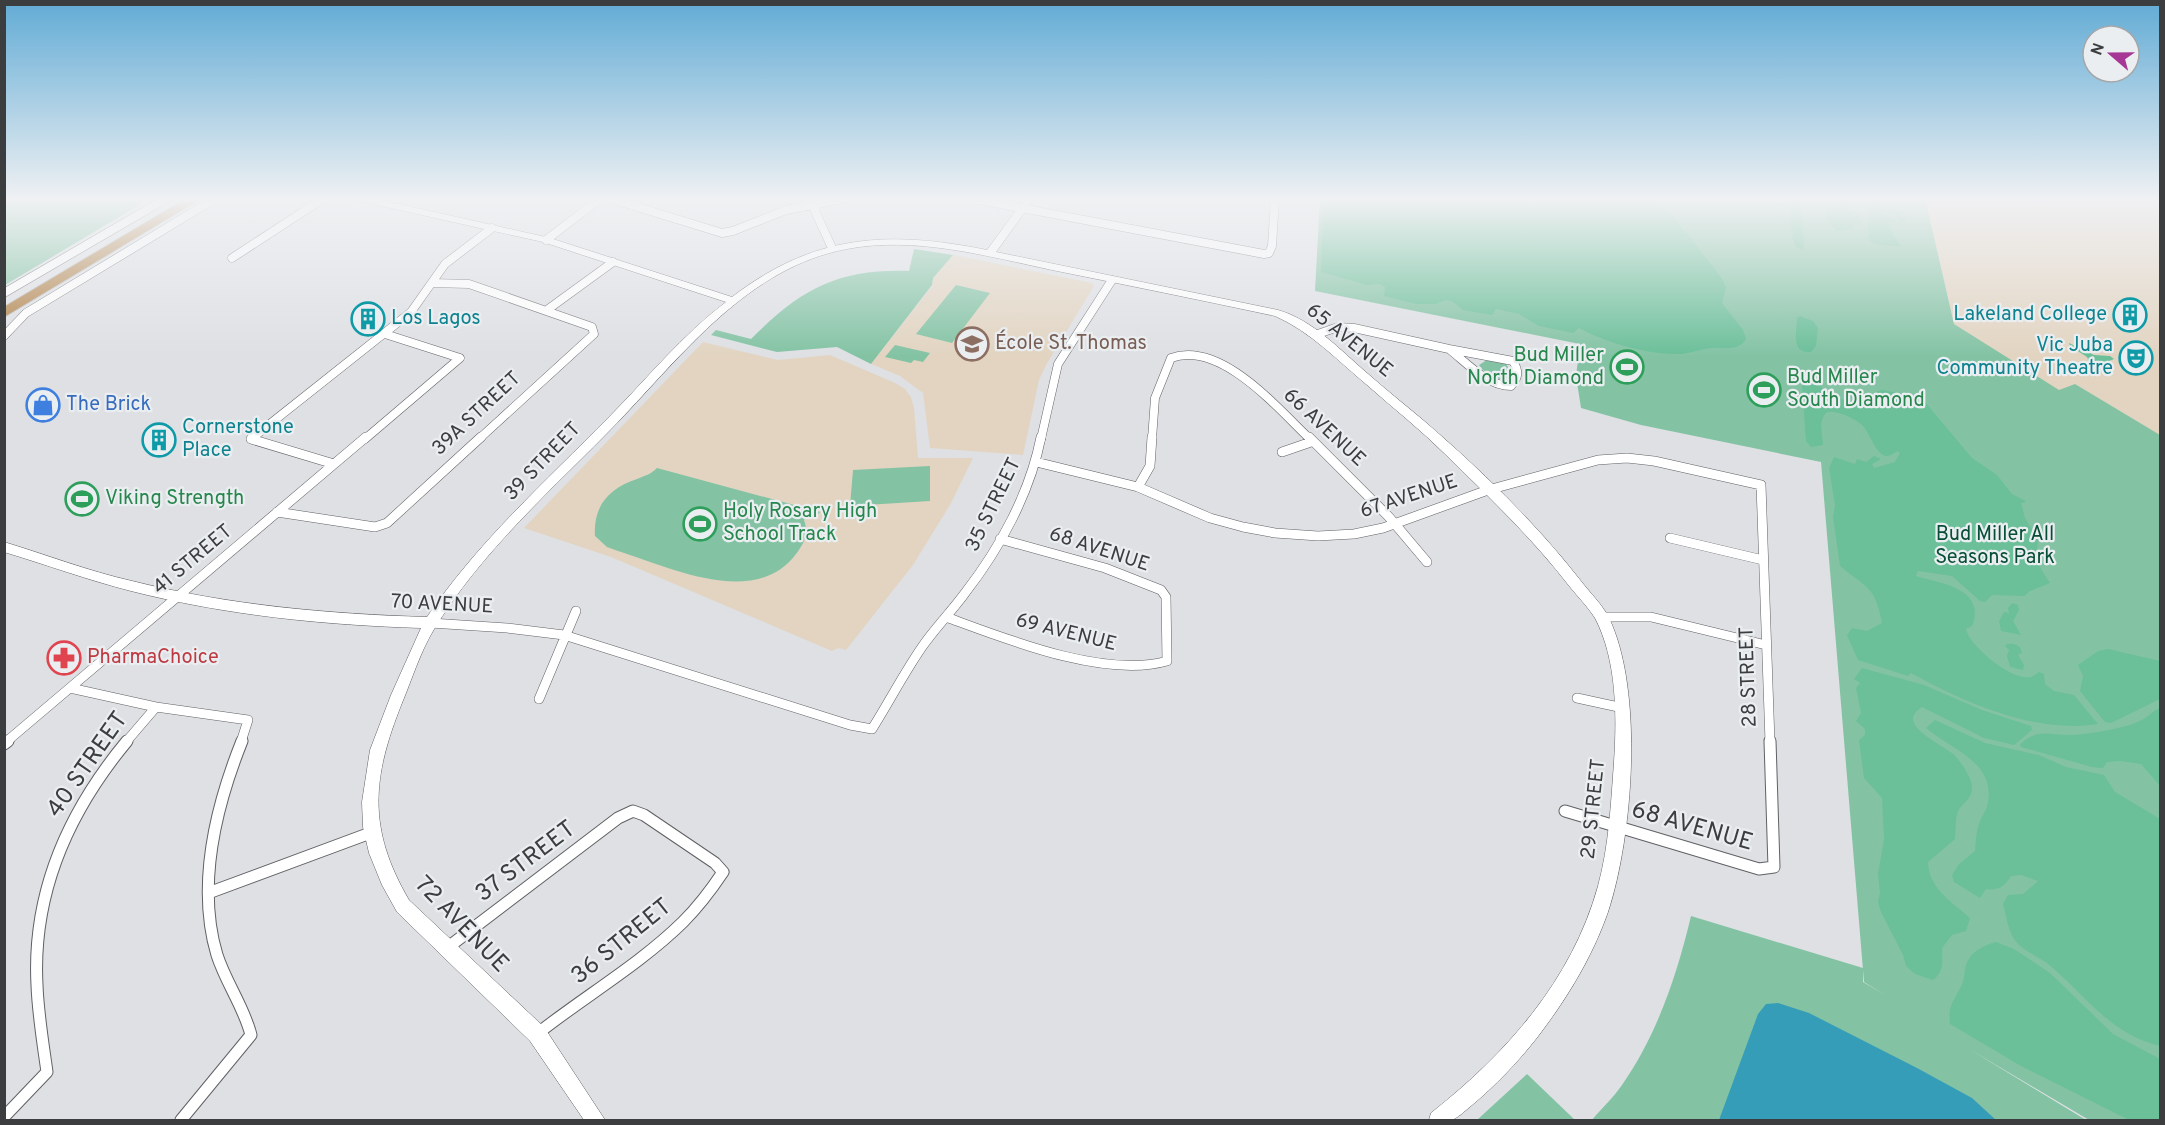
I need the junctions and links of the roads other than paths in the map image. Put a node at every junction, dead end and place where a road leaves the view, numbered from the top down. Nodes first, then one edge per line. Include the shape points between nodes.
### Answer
1 (77, 250) edge
2 (95, 250) edge
3 (108, 250) edge
4 (129, 250) edge
5 (244, 250) edge
6 (463, 250) edge
7 (578, 250) edge
8 (825, 250) edge
9 (972, 250) edge
10 (992, 250) edge
11 (1241, 250) edge
12 (1270, 250) edge
13 (989, 254) junction
14 (232, 258) dead end
15 (614, 262) junction
16 (1112, 280) junction
17 (432, 283) junction
18 (4, 293) edge
19 (734, 301) junction
20 (4, 304) edge
21 (546, 310) junction
22 (4, 312) edge
23 (385, 334) junction
24 (1315, 335) junction
25 (4, 336) edge
26 (1449, 349) junction
27 (1311, 442) junction
28 (1282, 452) dead end
29 (1036, 462) junction
30 (334, 464) junction
31 (1761, 485) joint
32 (1138, 487) junction
33 (1488, 489) junction
34 (277, 513) junction
35 (1396, 524) junction
36 (1670, 537) dead end
37 (1000, 538) junction
38 (4, 547) edge
39 (1763, 560) junction
40 (1427, 562) dead end
41 (179, 596) junction
42 (576, 611) dead end
43 (946, 617) junction
44 (1601, 617) junction
45 (431, 623) junction
46 (564, 635) junction
47 (1766, 645) junction
48 (1169, 650) joint
49 (70, 688) junction
50 (1577, 698) dead end
51 (539, 699) dead end
52 (156, 707) junction
53 (1623, 708) junction
54 (872, 729) joint
55 (4, 744) edge
56 (1565, 811) dead end
57 (1618, 827) junction
58 (373, 832) junction
59 (1774, 867) joint
60 (723, 872) joint
61 (212, 892) junction
62 (447, 948) junction
63 (537, 1035) junction
64 (4, 1117) edge
65 (181, 1120) edge
66 (595, 1120) edge
67 (1438, 1120) edge

1 - 18 street
2 - 20 highway
3 - 22 highway
4 - 25 street via 26,313
5 - 14 street
6 - 17 street via 445,264
7 - 15 street
8 - 19 street, 39 STREET via 787,265
9 - 13 street, 65 AVENUE
10 - 13 street
11 - 12 street
13 - 16 street, 65 AVENUE
15 - 19 street
15 - 21 street
16 - 24 street, 65 AVENUE via 1278,313
16 - 29 street, 35 STREET via 1058,364
17 - 21 street via 469,284
17 - 23 street via 411,312
19 - 45 street, 39 STREET via 700,331 487,550
21 - 34 street, 39A STREET via 592,327 594,333 387,523 375,527
23 - 30 street, 41 STREET via 460,358
23 - 30 street via 250,439
24 - 26 street via 1338,327 1354,328
24 - 33 street, 65 AVENUE via 1440,442
26 - 26 street via 1496,384 1510,386 1517,379 1518,369 1513,361
27 - 28 street
27 - 32 street, 66 AVENUE via 1232,368 1175,356 1158,385 1150,466
27 - 35 street, 66 AVENUE
29 - 32 street, 67 AVENUE
29 - 37 street, 35 STREET
30 - 34 street, 41 STREET
31 - 33 street, 67 AVENUE via 1654,461 1608,458
31 - 39 street, 28 STREET
32 - 35 street, 67 AVENUE via 1210,518 1275,533 1354,534
33 - 35 street, 67 AVENUE
33 - 44 street, 29 STREET via 1557,559
34 - 41 street, 41 STREET
35 - 40 street, 66 AVENUE
36 - 39 street
37 - 43 street, 35 STREET
37 - 48 street, 68 AVENUE via 1105,568 1161,590 1166,597
38 - 41 street, 70 AVENUE via 91,575
39 - 47 street, 28 STREET
41 - 45 street, 70 AVENUE via 290,613
41 - 49 street, 41 STREET
42 - 46 street
43 - 48 street, 69 AVENUE via 1068,655 1127,667 1160,666 1167,661
43 - 54 street, 35 STREET via 923,646
44 - 47 street via 1651,617
44 - 53 street, 29 STREET via 1621,679
45 - 46 street, 70 AVENUE
45 - 58 street, 39 STREET via 379,741 370,784
46 - 51 street
46 - 54 street, 70 AVENUE via 850,726
47 - 59 street, 28 STREET
49 - 52 street
49 - 55 street, 41 STREET
50 - 53 street
52 - 61 street via 248,720 217,813 211,851
52 - 64 street, 40 STREET via 111,761 63,839 48,882 37,954 47,1072
53 - 57 street, 29 STREET
56 - 57 street, 68 AVENUE
57 - 59 street, 68 AVENUE via 1759,868
57 - 67 street, 29 STREET via 1606,888 1563,987 1503,1063
58 - 61 street
58 - 62 street, 72 AVENUE via 378,858 403,906
60 - 62 street, 37 STREET via 633,811 618,818
60 - 63 street, 36 STREET via 687,918 659,945
61 - 65 street via 216,948 251,1035
62 - 63 street, 72 AVENUE
63 - 66 street, 72 AVENUE

